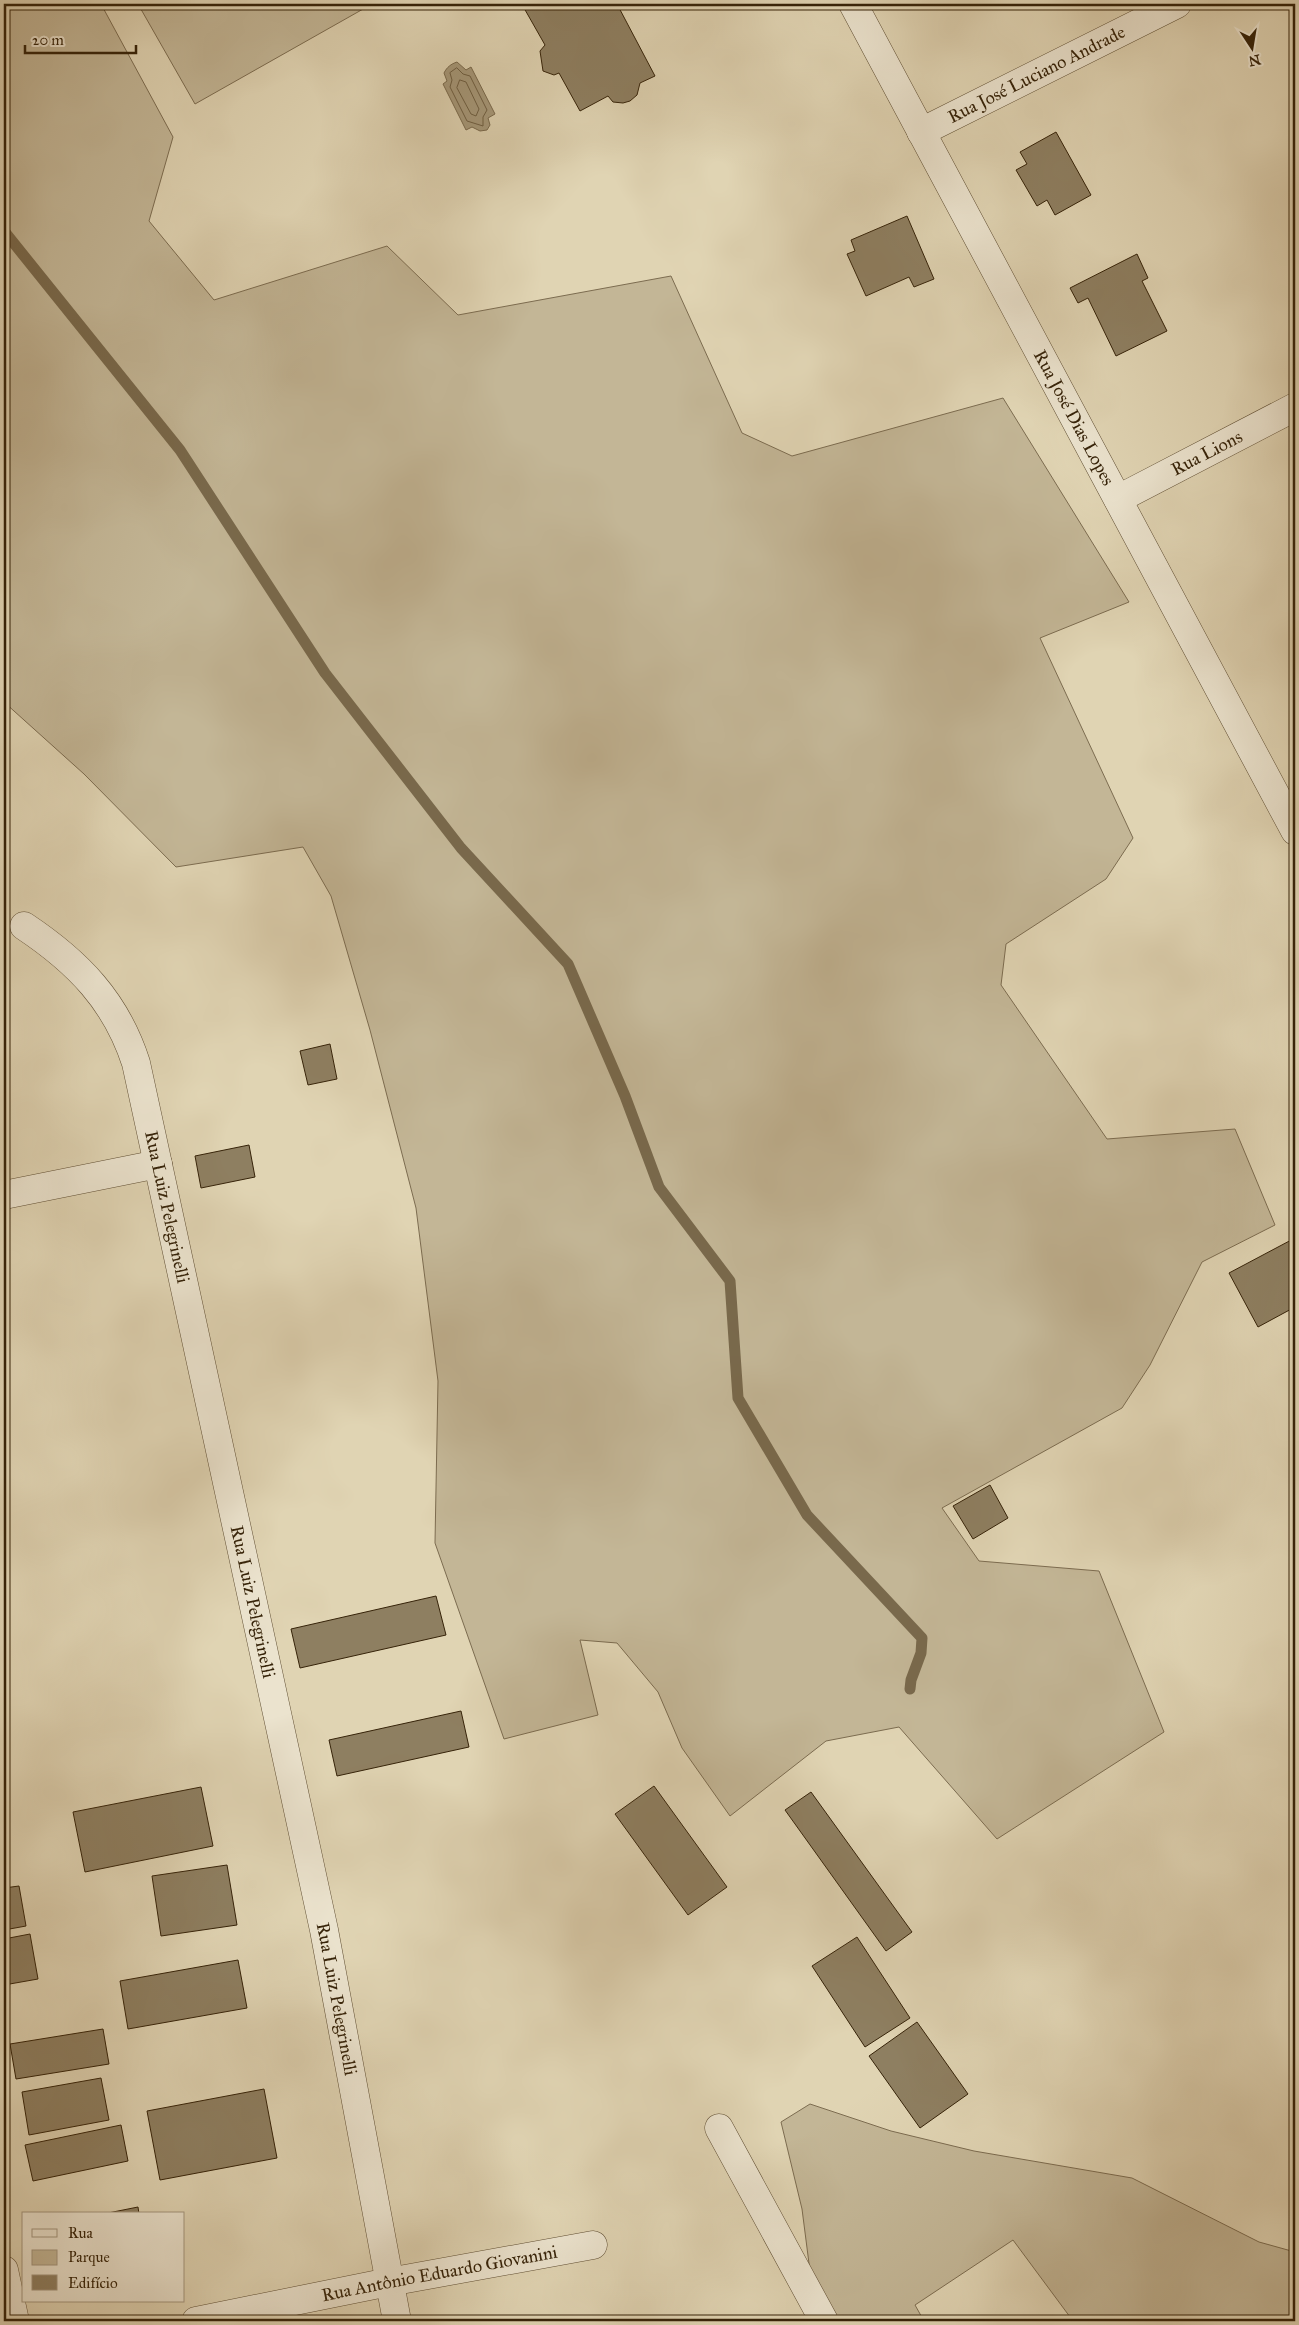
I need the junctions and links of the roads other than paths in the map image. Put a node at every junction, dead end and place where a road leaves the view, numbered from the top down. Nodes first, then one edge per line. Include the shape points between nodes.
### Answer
1 (853, 4) edge
2 (1178, 4) edge
3 (921, 132) junction
4 (1295, 407) edge
5 (1118, 499) junction
6 (1295, 831) edge
7 (24, 926) dead end
8 (158, 1164) junction
9 (4, 1195) edge
10 (719, 2128) dead end
11 (593, 2244) dead end
12 (4, 2270) edge
13 (389, 2282) junction
14 (15, 2321) edge
15 (196, 2321) edge
16 (397, 2321) edge
17 (824, 2321) edge

1 - 3 street, Rua José Dias Lopes
2 - 3 street, Rua José Luciano Andrade
3 - 5 street, Rua José Dias Lopes
4 - 5 street, Rua Lions
5 - 6 street, Rua José Dias Lopes
7 - 8 street, Rua Luiz Pelegrinelli via 49,944 99,992 127,1035
8 - 9 street
8 - 13 street, Rua Luiz Pelegrinelli via 324,1930
10 - 17 street
11 - 13 street, Rua Antônio Eduardo Giovanini
12 - 14 street
13 - 15 street, Rua Antônio Eduardo Giovanini
13 - 16 street, Rua Luiz Pelegrinelli

